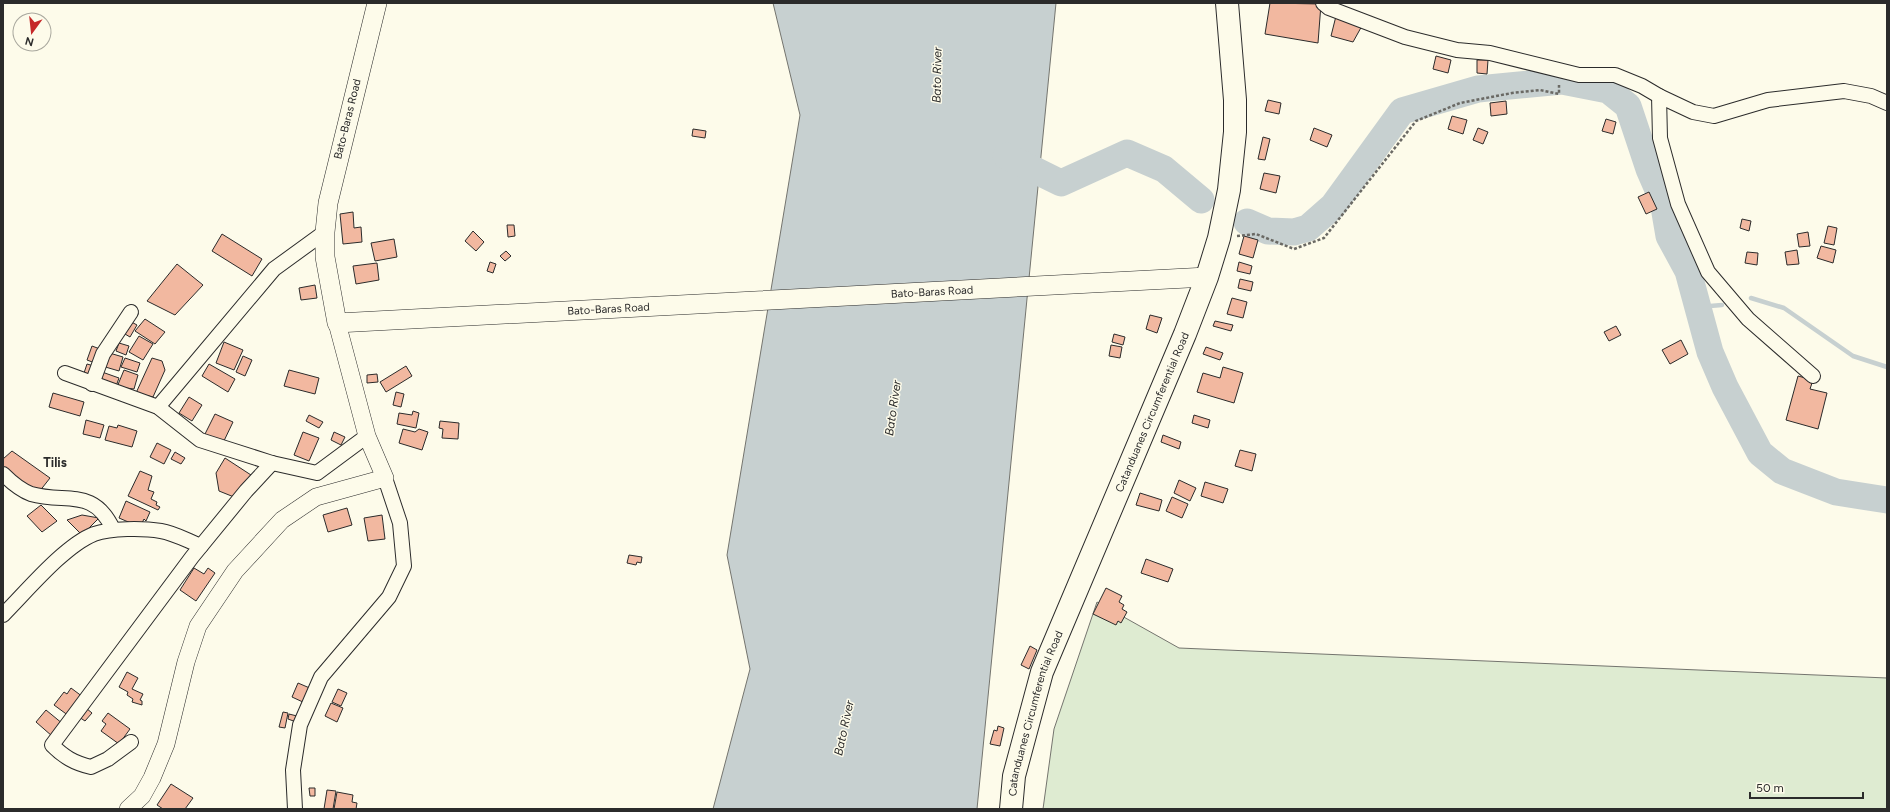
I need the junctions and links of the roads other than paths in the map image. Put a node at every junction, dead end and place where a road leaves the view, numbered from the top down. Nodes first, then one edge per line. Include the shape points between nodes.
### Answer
1 (377, 3) edge
2 (1227, 3) edge
3 (1323, 3) edge
4 (1659, 96) junction
5 (1887, 103) edge
6 (325, 232) junction
7 (1207, 276) junction
8 (131, 312) dead end
9 (337, 323) junction
10 (65, 373) dead end
11 (1813, 376) dead end
12 (92, 384) junction
13 (158, 407) junction
14 (367, 436) junction
15 (272, 463) junction
16 (3, 474) edge
17 (385, 478) junction
18 (114, 529) junction
19 (201, 546) junction
20 (3, 615) edge
21 (131, 742) dead end
22 (128, 809) edge
23 (295, 809) edge
24 (1011, 809) edge

1 - 6 main road, Bato-Baras Road via 333,178
2 - 7 main road, Catanduanes Circumferential Road via 1235,132 1229,190 1219,238
3 - 4 street via 1329,8 1405,37 1457,50 1490,53 1579,75 1615,75
4 - 5 street via 1693,112 1714,116 1768,100 1844,92 1871,96
4 - 11 street via 1660,138 1676,197 1708,272 1748,319
6 - 9 main road, Bato-Baras Road via 325,257
6 - 13 street via 274,269
7 - 9 main road, Bato-Baras Road
7 - 24 main road, Catanduanes Circumferential Road via 1042,672 1014,776
8 - 12 street via 103,354
9 - 14 street
10 - 12 street
12 - 13 street
13 - 15 street via 200,440
14 - 15 street via 317,473
14 - 17 street
15 - 19 street
16 - 18 street via 14,485 30,494 72,498 94,504 107,515
17 - 22 street via 316,497 282,520 235,572 198,626 186,662 166,744 142,796
17 - 23 street via 400,523 404,566 389,598 321,678 300,725 293,770
18 - 19 street via 161,531
18 - 20 street via 78,542
19 - 21 street via 52,745 62,756 91,767 108,759

